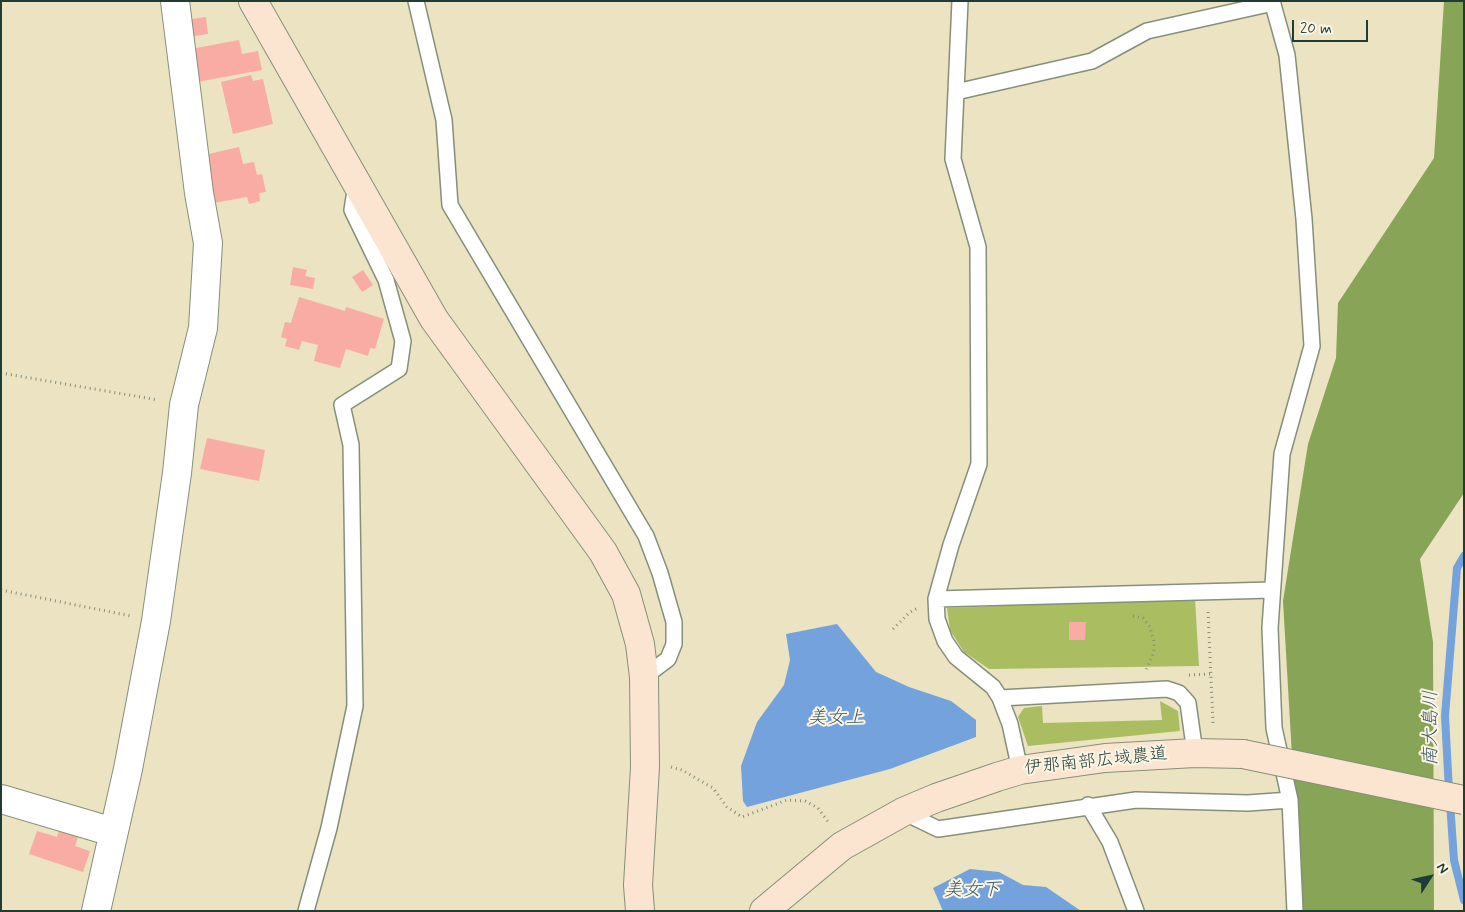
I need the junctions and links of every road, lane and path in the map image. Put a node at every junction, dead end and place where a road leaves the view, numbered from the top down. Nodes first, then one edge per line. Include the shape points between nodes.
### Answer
1 (175, 1) edge
2 (254, 1) edge
3 (416, 1) edge
4 (960, 1) edge
5 (1273, 2) edge
6 (956, 92) junction
7 (356, 180) junction
8 (1, 373) edge
9 (184, 404) junction
10 (1, 590) edge
11 (1272, 590) junction
12 (1207, 591) junction
13 (936, 599) junction
14 (1124, 614) dead end
15 (156, 621) junction
16 (893, 629) dead end
17 (1144, 675) dead end
18 (644, 676) junction
19 (1000, 698) junction
20 (1214, 730) dead end
21 (1195, 753) junction
22 (668, 766) dead end
23 (1020, 770) junction
24 (1, 798) edge
25 (1290, 800) junction
26 (1464, 800) edge
27 (1088, 805) junction
28 (903, 812) junction
29 (834, 830) dead end
30 (113, 832) junction
31 (96, 911) edge
32 (306, 911) edge
33 (640, 911) edge
34 (764, 911) edge
35 (1136, 911) edge
36 (1295, 911) edge

1 - 9 street via 208,243 203,328
2 - 7 street
3 - 18 lane via 444,120 450,205 646,536 660,573 674,622 674,644 668,659
4 - 6 lane
5 - 6 lane via 1146,31 1092,61
5 - 11 lane via 1288,65 1305,229 1312,346 1282,454
6 - 13 lane via 954,159 978,247 979,464
7 - 18 street via 434,319 603,552 626,594 640,644
7 - 32 lane via 352,210 386,280 403,341 399,369 342,405 351,445 355,706 329,828
8 - 9 path
9 - 15 street
10 - 15 path
11 - 12 lane
11 - 25 lane via 1270,628 1274,728
12 - 13 lane
12 - 20 path
13 - 16 path via 910,612
13 - 19 lane via 937,618 945,641 956,657 993,686
14 - 17 path via 1143,618 1150,627 1154,652
15 - 30 street
18 - 33 street
19 - 21 lane via 1167,688 1179,693 1188,703
19 - 23 lane via 1010,724
21 - 23 street, 伊那南部広域農道 via 1113,757
21 - 26 street, 伊那南部広域農道, bridge via 1243,754
22 - 29 path via 682,770 713,788 728,807 742,817 787,800 805,801 818,808
23 - 28 street, 伊那南部広域農道
24 - 30 street
25 - 27 lane via 1248,803 1136,800
25 - 36 lane
27 - 28 lane via 938,829
27 - 35 lane via 1110,842
28 - 34 street, 伊那南部広域農道 via 842,846
30 - 31 street

